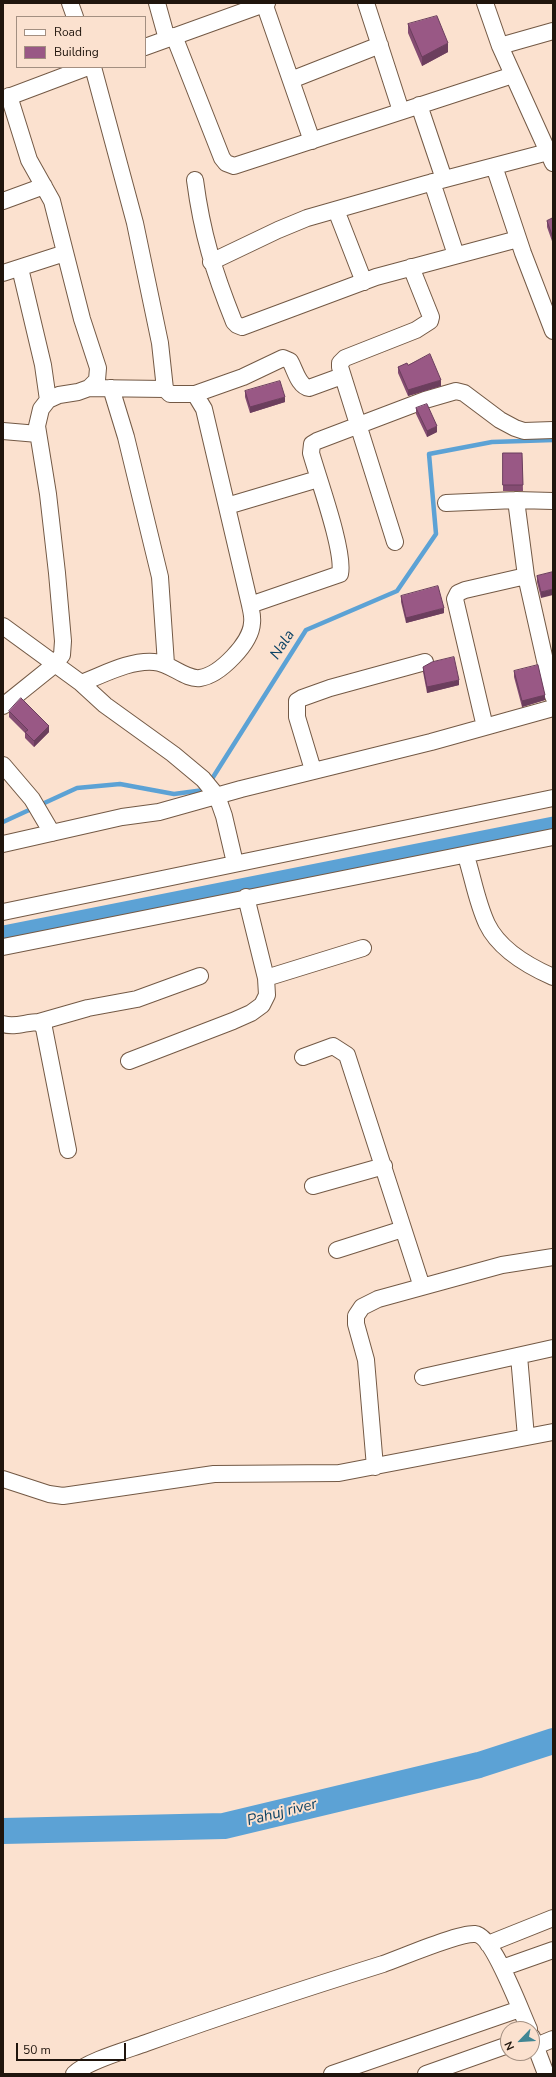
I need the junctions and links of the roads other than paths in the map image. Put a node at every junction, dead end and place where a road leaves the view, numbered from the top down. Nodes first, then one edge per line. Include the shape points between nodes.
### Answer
1 (70, 3) edge
2 (157, 3) edge
3 (265, 3) edge
4 (366, 3) edge
5 (485, 3) edge
6 (75, 16) edge
7 (553, 31) edge
8 (170, 38) junction
9 (380, 45) junction
10 (500, 46) junction
11 (146, 47) edge
12 (85, 68) edge
13 (93, 68) edge
14 (513, 74) junction
15 (291, 80) junction
16 (6, 97) edge
17 (420, 105) junction
18 (401, 110) junction
19 (312, 141) junction
20 (551, 157) edge
21 (494, 166) junction
22 (195, 180) dead end
23 (438, 181) junction
24 (44, 186) junction
25 (3, 201) edge
26 (336, 210) junction
27 (518, 239) junction
28 (65, 254) junction
29 (456, 255) junction
30 (211, 262) junction
31 (411, 267) junction
32 (20, 268) junction
33 (3, 273) edge
34 (364, 282) junction
35 (553, 331) edge
36 (342, 376) junction
37 (89, 388) junction
38 (111, 388) junction
39 (165, 388) junction
40 (195, 394) junction
41 (48, 400) junction
42 (358, 424) junction
43 (553, 430) edge
44 (3, 431) edge
45 (38, 434) junction
46 (318, 479) junction
47 (516, 500) junction
48 (553, 500) edge
49 (446, 503) dead end
50 (227, 506) junction
51 (395, 542) dead end
52 (526, 576) junction
53 (250, 605) junction
54 (3, 626) edge
55 (425, 662) dead end
56 (166, 664) junction
57 (54, 665) junction
58 (81, 683) junction
59 (553, 696) edge
60 (3, 706) edge
61 (553, 708) edge
62 (485, 727) junction
63 (3, 765) edge
64 (313, 770) junction
65 (211, 788) junction
66 (553, 798) edge
67 (52, 833) junction
68 (553, 838) edge
69 (3, 844) edge
70 (466, 856) junction
71 (235, 863) junction
72 (246, 898) junction
73 (3, 912) edge
74 (3, 948) edge
75 (363, 948) dead end
76 (200, 976) dead end
77 (553, 977) edge
78 (266, 978) junction
79 (39, 1022) junction
80 (3, 1024) edge
81 (303, 1057) dead end
82 (129, 1060) dead end
83 (68, 1150) dead end
84 (384, 1166) junction
85 (313, 1186) dead end
86 (403, 1229) junction
87 (337, 1250) dead end
88 (553, 1257) edge
89 (422, 1287) junction
90 (553, 1348) edge
91 (519, 1356) junction
92 (423, 1377) dead end
93 (553, 1432) edge
94 (526, 1437) junction
95 (375, 1467) junction
96 (3, 1479) edge
97 (553, 1918) edge
98 (488, 1944) junction
99 (553, 1950) edge
100 (502, 1968) junction
101 (520, 2009) junction
102 (525, 2021) edge
103 (553, 2040) edge
104 (540, 2041) edge
105 (500, 2048) edge
106 (540, 2055) edge
107 (548, 2073) edge
108 (74, 2074) edge
109 (332, 2074) edge
110 (426, 2074) edge

1 - 6 street
2 - 8 street
3 - 8 street
3 - 15 street
4 - 9 street
5 - 10 street
7 - 10 street
8 - 11 street
8 - 19 street via 222,158 230,166 240,166
9 - 15 street
9 - 18 street
10 - 14 street
12 - 16 street
13 - 39 street via 138,238 160,343
14 - 17 street
14 - 20 street
15 - 19 street
16 - 24 street via 29,160
17 - 18 street
17 - 23 street
18 - 19 street
20 - 21 street
21 - 23 street
21 - 27 street
22 - 30 street via 203,234
23 - 26 street
23 - 29 street
24 - 25 street
24 - 28 street via 52,201
26 - 30 street via 278,230
26 - 34 street
27 - 29 street
27 - 35 street
28 - 32 street
28 - 37 street via 98,368 97,380
29 - 31 street
30 - 34 street via 237,326
31 - 34 street
31 - 36 street via 431,317 430,321 416,330 345,358 340,362
32 - 33 street
32 - 41 street via 43,365
36 - 40 street via 304,388 290,361 282,358 243,377
36 - 42 street
37 - 38 street
37 - 41 street
38 - 39 street
38 - 56 street via 126,436 160,577
39 - 40 street via 170,394
40 - 50 street via 204,409
41 - 45 street via 37,418
42 - 43 street via 425,400 456,392 464,393 515,428 524,431
42 - 46 street via 312,444 311,453
42 - 51 street
44 - 45 street
45 - 57 street via 63,641 62,655
46 - 50 street
46 - 53 street via 339,550 340,574
47 - 48 street
47 - 49 street
47 - 52 street
50 - 53 street
52 - 59 street
52 - 62 street via 465,590 458,593 455,599
53 - 56 street via 252,623 248,637 222,667 200,678 185,675
54 - 57 street
55 - 64 street via 330,688 297,701 297,717
56 - 58 street via 139,663
57 - 58 street
57 - 60 street
58 - 65 street via 105,705 173,754
61 - 62 street
62 - 64 street
63 - 67 street via 32,800
64 - 65 street
65 - 67 street via 160,812
65 - 71 street via 224,816
66 - 71 street
67 - 69 street
68 - 70 street
70 - 72 street
70 - 77 street via 486,923 495,936 518,958
71 - 73 street
72 - 74 street
72 - 78 street
75 - 78 street
76 - 79 street via 137,999 88,1008
78 - 82 street via 267,995 262,1005 251,1013
79 - 80 street via 28,1022 12,1027
79 - 83 street via 47,1037
81 - 84 street via 334,1046 347,1055
84 - 85 street
84 - 86 street
86 - 87 street
86 - 89 street
88 - 89 street via 502,1265
89 - 95 street via 378,1299 362,1307 356,1316 357,1335 366,1360
90 - 91 street
91 - 92 street
91 - 94 street
93 - 94 street
94 - 95 street
95 - 96 street via 339,1473 214,1474 63,1496
97 - 98 street
98 - 100 street
98 - 108 street via 485,1938 476,1934 459,1937 246,2007 114,2054 80,2068
99 - 100 street
100 - 101 street
101 - 102 street
101 - 109 street
103 - 104 street
105 - 110 street
106 - 107 street

